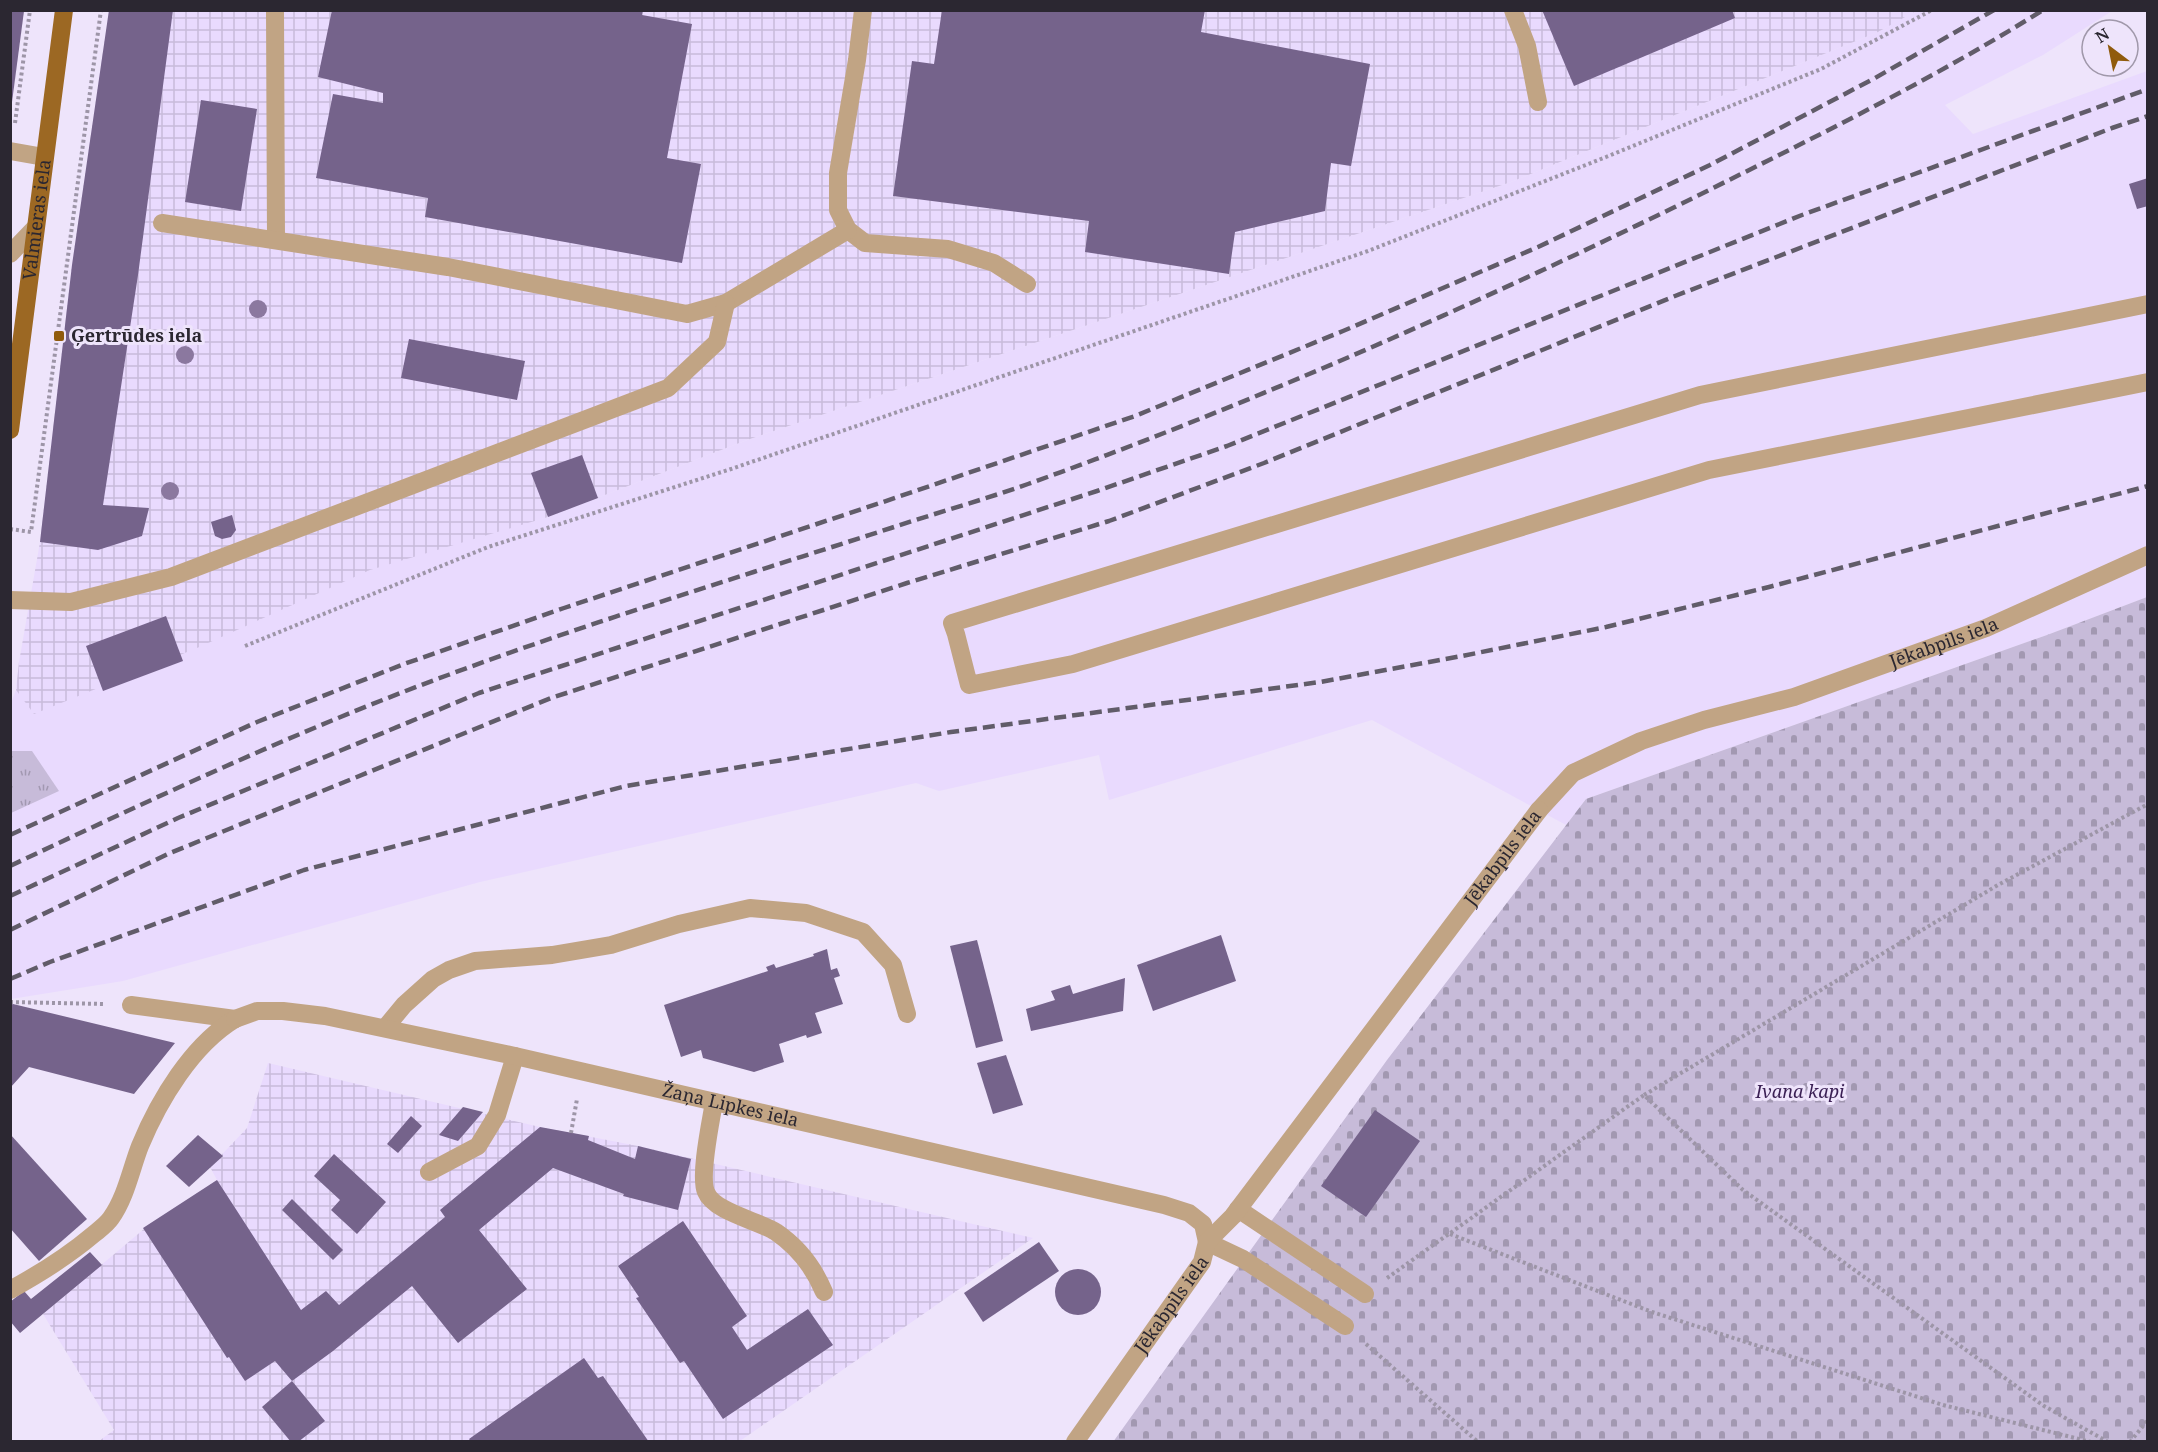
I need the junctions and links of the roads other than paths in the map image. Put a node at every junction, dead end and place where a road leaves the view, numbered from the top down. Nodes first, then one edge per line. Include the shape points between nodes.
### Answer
1 (64, 10) edge
2 (275, 10) edge
3 (863, 10) edge
4 (1513, 10) edge
5 (1539, 102) dead end
6 (11, 151) edge
7 (44, 157) junction
8 (162, 223) dead end
9 (35, 228) junction
10 (848, 230) junction
11 (276, 240) junction
12 (10, 254) edge
13 (1027, 284) dead end
14 (726, 303) junction
15 (2148, 304) edge
16 (2148, 382) edge
17 (10, 430) edge
18 (2148, 555) edge
19 (10, 600) edge
20 (131, 1005) road end
21 (907, 1014) dead end
22 (234, 1018) junction
23 (385, 1028) junction
24 (515, 1056) junction
25 (714, 1102) junction
26 (429, 1172) dead end
27 (1238, 1209) junction
28 (1207, 1242) junction
29 (10, 1290) edge
30 (824, 1292) dead end
31 (1365, 1294) road end
32 (1345, 1326) road end
33 (1075, 1442) edge

1 - 7 main road, Valmieras iela
2 - 11 street
3 - 10 street via 838,173 838,210
4 - 5 street via 1527,46
6 - 7 street
7 - 9 main road, Valmieras iela
8 - 11 street
9 - 12 street
9 - 17 main road, Valmieras iela
10 - 13 street via 865,243 948,249 985,260
10 - 14 street
11 - 14 street via 448,267 687,314
14 - 19 street via 717,342 668,388 171,577 71,602
15 - 16 street via 1700,395 952,623 969,685 1073,664 1709,470
18 - 27 street, Jēkabpils iela via 1986,628 1794,697 1641,741 1573,773 1539,810
20 - 22 street
21 - 23 street via 893,965 863,932 806,913 750,908 611,945 552,955 475,961 433,979
22 - 23 street, Žaņa Lipkes iela via 257,1011 283,1011
22 - 29 street via 201,1045 160,1104 111,1219 46,1270
23 - 24 street, Žaņa Lipkes iela
24 - 25 street, Žaņa Lipkes iela
24 - 26 street via 497,1115 478,1146
25 - 28 street, Žaņa Lipkes iela via 1164,1204 1203,1224
25 - 30 street via 705,1191 720,1207 775,1232 796,1248
27 - 28 street, Jēkabpils iela
27 - 31 street
28 - 32 street via 1243,1259
28 - 33 street, Jēkabpils iela via 1202,1262

